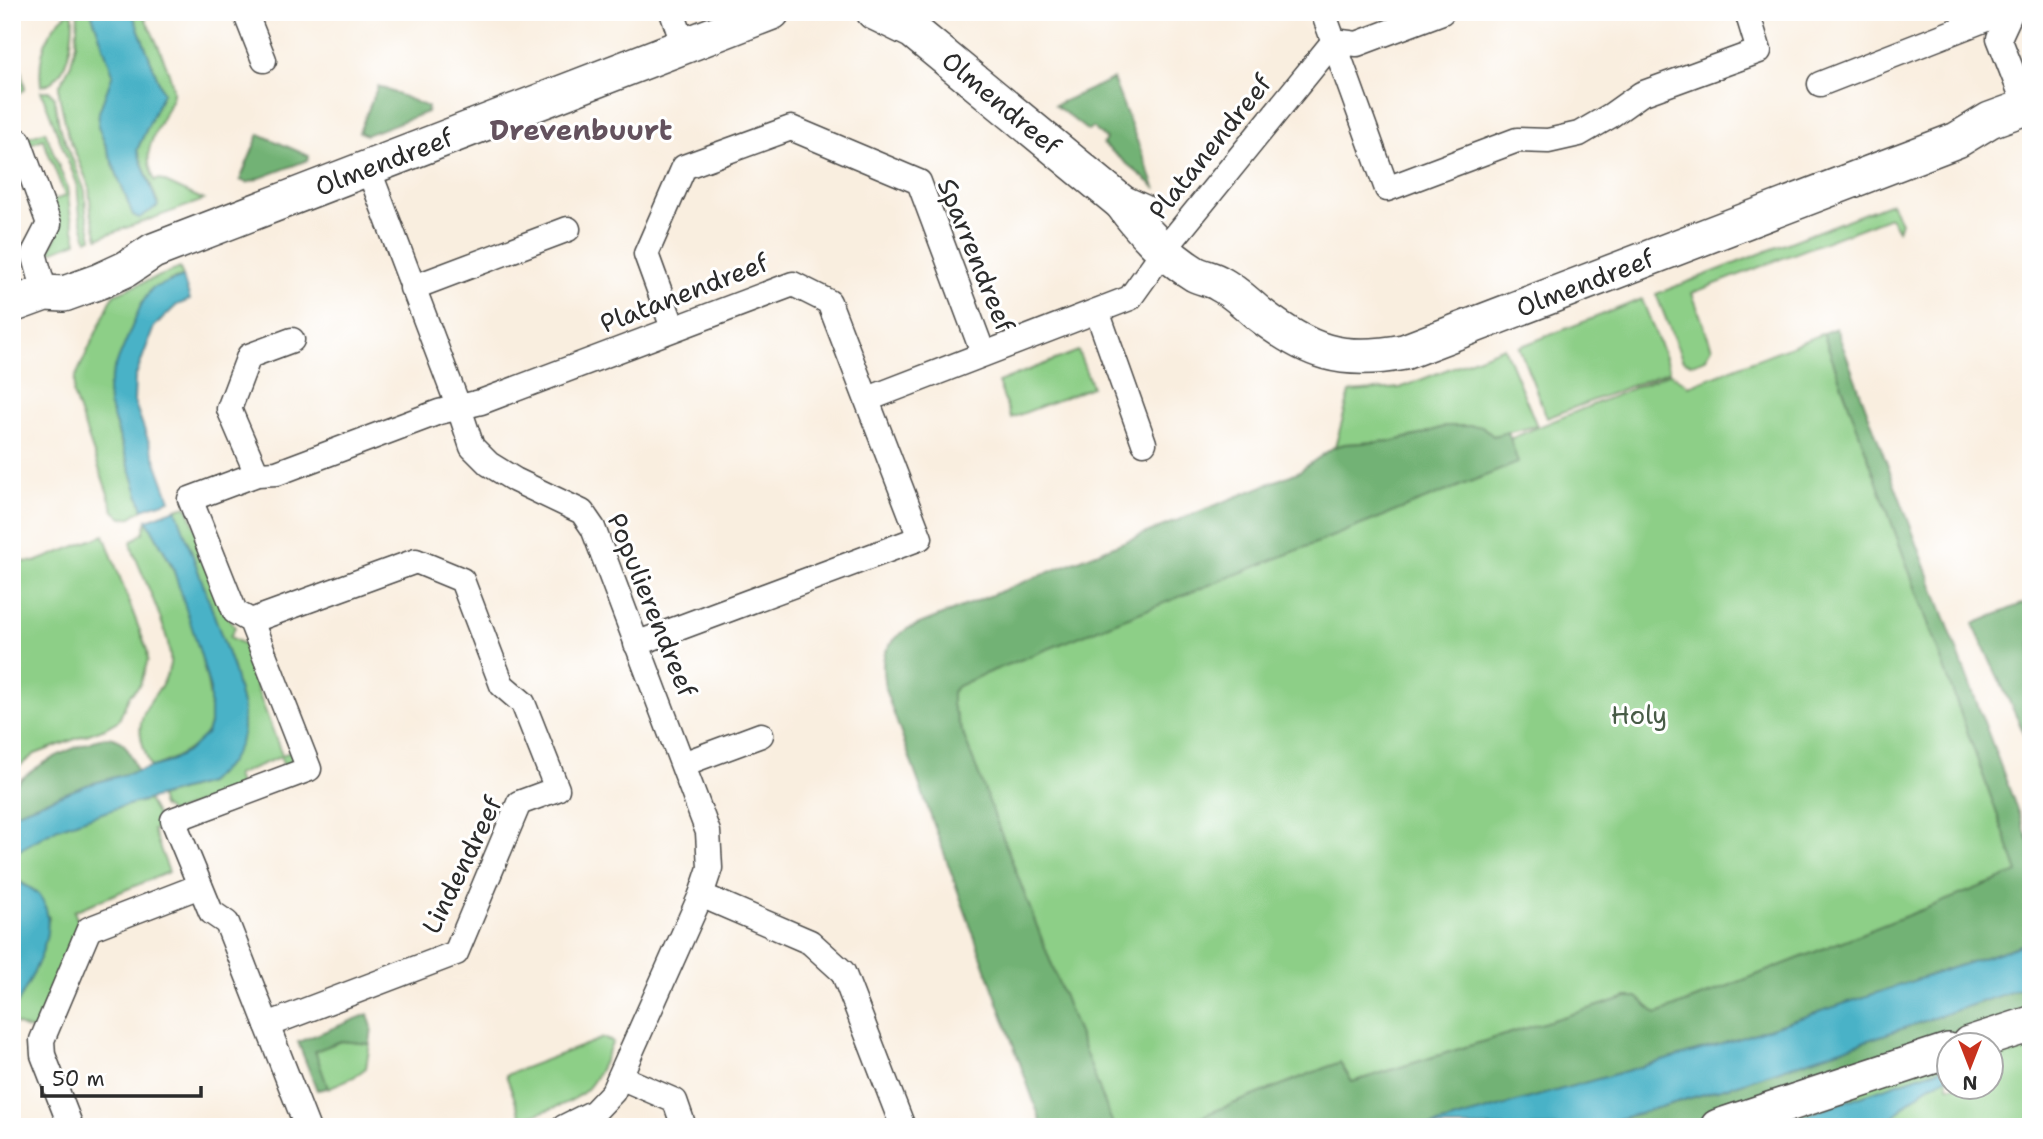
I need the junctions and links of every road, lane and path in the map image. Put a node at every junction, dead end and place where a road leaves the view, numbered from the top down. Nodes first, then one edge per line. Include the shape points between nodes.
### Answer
1 (245, 12) edge
2 (672, 12) edge
3 (772, 12) edge
4 (874, 12) edge
5 (1323, 12) edge
6 (1442, 12) edge
7 (1747, 12) edge
8 (2004, 12) edge
9 (2011, 12) edge
10 (1334, 41) junction
11 (684, 46) junction
12 (264, 60) dead end
13 (1820, 84) dead end
14 (2030, 114) edge
15 (12, 144) edge
16 (368, 168) junction
17 (568, 229) dead end
18 (1170, 243) junction
19 (412, 288) junction
20 (46, 293) junction
21 (12, 305) edge
22 (1097, 311) junction
23 (673, 328) junction
24 (292, 340) dead end
25 (983, 354) junction
26 (868, 399) junction
27 (459, 408) junction
28 (1144, 443) dead end
29 (257, 474) junction
30 (251, 621) junction
31 (636, 644) junction
32 (761, 735) dead end
33 (683, 764) junction
34 (200, 886) junction
35 (701, 895) junction
36 (2031, 1024) edge
37 (267, 1025) junction
38 (2004, 1033) edge
39 (1934, 1056) edge
40 (620, 1077) junction
41 (71, 1127) edge
42 (307, 1127) edge
43 (565, 1127) edge
44 (684, 1127) edge
45 (903, 1127) edge
46 (1718, 1127) edge

1 - 12 street
2 - 11 street
3 - 11 street, Olmendreef
4 - 18 street, Olmendreef via 913,31 1122,203 1149,215
5 - 10 street
6 - 10 street via 1357,44
7 - 10 street via 1759,51 1640,94 1579,134 1548,141 1517,140 1387,189
8 - 13 street
9 - 14 street via 1999,38
10 - 18 street, Platanendreef
11 - 16 street, Olmendreef
14 - 18 street, Olmendreef via 1990,120 1957,140 1404,352 1380,357 1331,354 1305,345 1221,284 1208,261
15 - 20 street via 19,141 49,224 34,253
16 - 19 street, Populierendreef
16 - 20 street, Olmendreef via 153,251 119,254 57,280
17 - 19 street
18 - 22 street, Platanendreef via 1130,298
19 - 27 street, Populierendreef
20 - 21 street, Olmendreef
22 - 25 street, Platanendreef
22 - 28 street
23 - 25 street, Sparrendreef via 646,254 684,167 791,128 919,182
23 - 26 street, Platanendreef via 793,284 829,302
23 - 27 street, Platanendreef
24 - 29 street via 249,356 229,409
25 - 26 street, Platanendreef
26 - 31 street, Platanendreef via 920,538
27 - 29 street via 277,473
27 - 31 street, Populierendreef via 472,447 489,464 582,512 593,528
29 - 30 street via 190,499 235,612
30 - 34 street via 309,769 173,820
30 - 37 street, Lindendreef via 416,561 462,580 502,685 523,704 558,789 519,803 456,953
31 - 33 street, Populierendreef
32 - 33 street
33 - 35 street, Populierendreef via 708,832 710,868
34 - 37 street via 211,912 227,923
34 - 41 street via 89,929 42,1040 43,1055
35 - 40 street, Populierendreef
35 - 45 street via 810,942 843,972
36 - 38 street
37 - 42 street
39 - 46 street
40 - 43 street, Populierendreef via 594,1112
40 - 44 street via 675,1101

